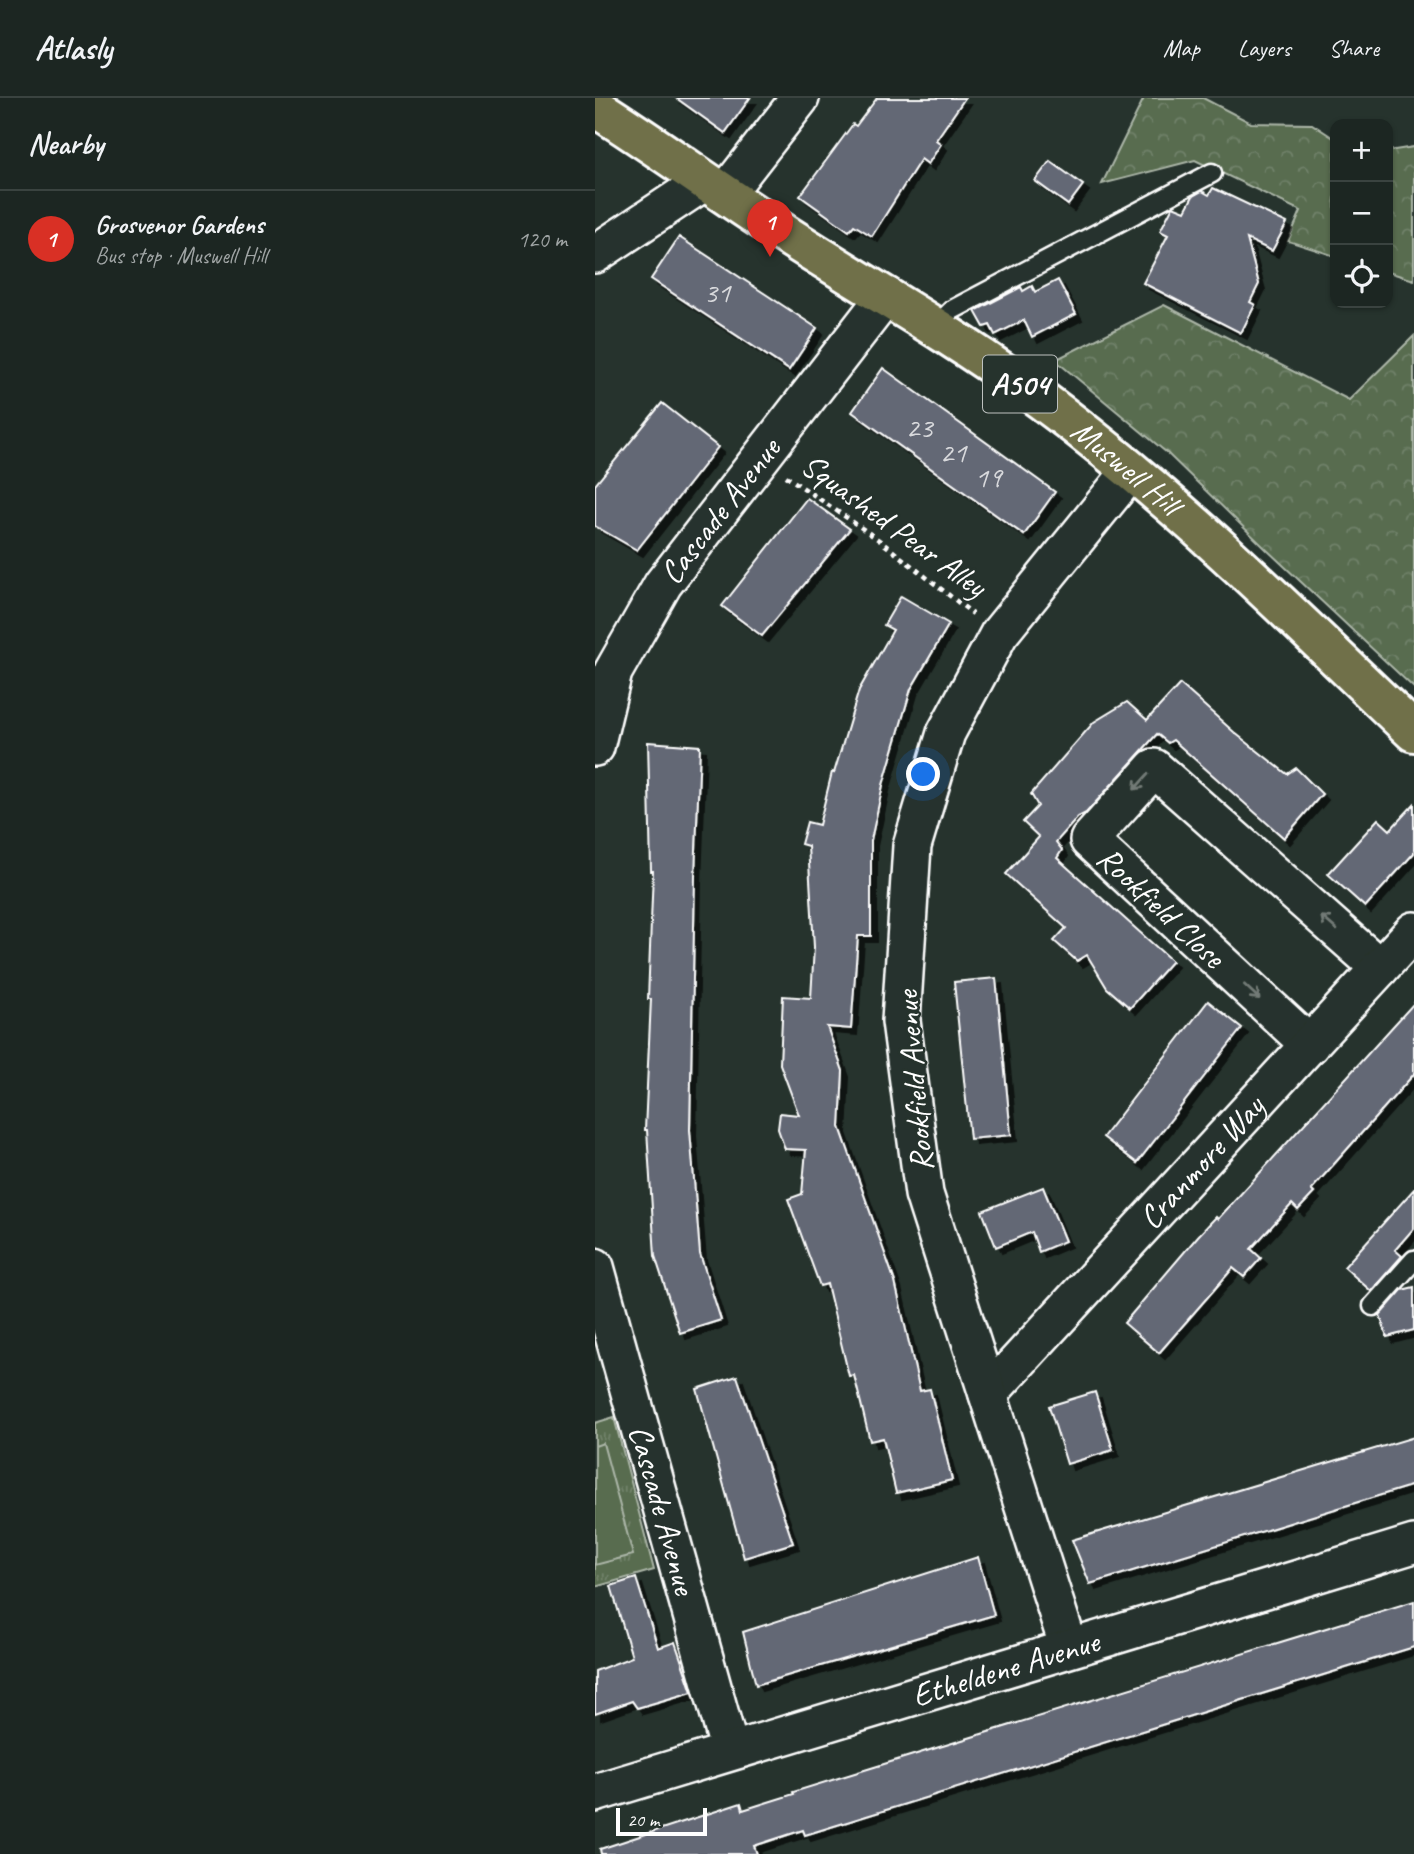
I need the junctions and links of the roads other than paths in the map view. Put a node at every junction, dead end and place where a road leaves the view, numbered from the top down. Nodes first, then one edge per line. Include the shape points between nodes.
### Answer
1 (800, 98) edge
2 (608, 109) edge
3 (1212, 173) dead end
4 (715, 188) junction
5 (595, 254) edge
6 (886, 296) junction
7 (936, 326) junction
8 (1131, 471) junction
9 (1414, 732) edge
10 (595, 747) edge
11 (1414, 931) edge
12 (1380, 968) junction
13 (1310, 1045) junction
14 (1414, 1260) edge
15 (595, 1267) edge
16 (1373, 1306) dead end
17 (988, 1394) junction
18 (1414, 1544) edge
19 (1069, 1648) junction
20 (730, 1751) junction
21 (595, 1793) edge

1 - 4 street
2 - 4 main road, Muswell Hill / A504
3 - 7 lane via 951,310
4 - 5 street
4 - 6 main road, Muswell Hill / A504
6 - 7 main road, Muswell Hill / A504
6 - 10 street, Cascade Avenue via 663,584 613,672
7 - 8 main road, Muswell Hill / A504 via 1027,389
8 - 9 main road, Muswell Hill / A504
8 - 17 street, Rookfield Avenue via 999,634 946,733 912,846 901,1021 924,1194
11 - 12 street, Cranmore Way
12 - 13 street, Cranmore Way
12 -> 13 street, Rookfield Close via 1154,768 1089,840
13 - 17 street, Cranmore Way
14 - 16 lane
15 - 20 street, Cascade Avenue
17 - 19 street, Rookfield Avenue
18 - 19 street, Etheldene Avenue
19 - 20 street, Etheldene Avenue
20 - 21 street, Etheldene Avenue

